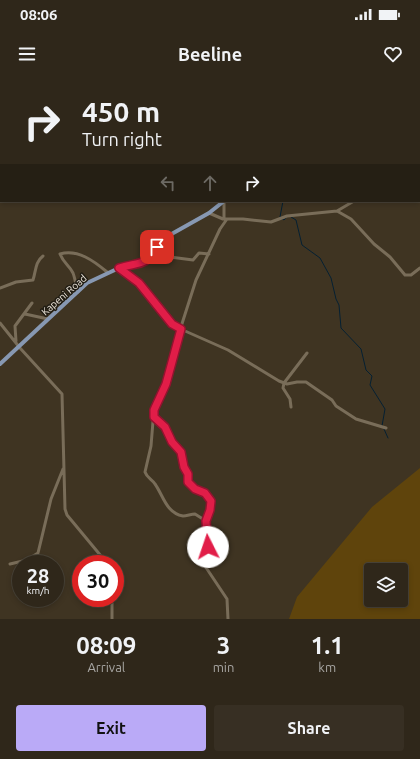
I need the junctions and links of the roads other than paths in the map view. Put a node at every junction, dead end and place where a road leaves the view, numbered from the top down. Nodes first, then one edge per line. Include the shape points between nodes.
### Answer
1 (223, 202) edge
2 (224, 202) edge
3 (352, 202) edge
4 (337, 211) junction
5 (209, 213) junction
6 (226, 219) junction
7 (209, 254) junction
8 (43, 256) dead end
9 (151, 258) junction
10 (119, 268) junction
11 (420, 268) edge
12 (107, 272) junction
13 (0, 288) edge
14 (78, 292) junction
15 (32, 303) dead end
16 (25, 314) junction
17 (48, 319) junction
18 (0, 322) edge
19 (15, 326) junction
20 (5, 327) junction
21 (181, 329) junction
22 (17, 344) junction
23 (307, 353) dead end
24 (0, 364) edge
25 (284, 383) junction
26 (291, 407) dead end
27 (154, 417) junction
28 (386, 428) dead end
29 (64, 468) junction
30 (206, 521) junction
31 (99, 555) edge
32 (10, 564) dead end
33 (112, 607) edge
34 (112, 619) edge
35 (228, 619) edge

1 - 5 main road
2 - 6 street
3 - 4 street
4 - 6 street via 287,216 271,222 243,218
4 - 11 street via 351,219 405,275 411,275
5 - 6 street
5 - 9 main road via 168,236
6 - 7 street
7 - 9 street via 199,253 193,260
7 - 21 street via 196,280
8 - 13 street via 35,267 32,280
9 - 10 main road, Kapeni Road via 146,262
10 - 12 main road, Kapeni Road
10 - 21 street via 139,283 172,324
12 - 14 main road, Kapeni Road via 87,283
12 - 14 street via 87,257 60,254 63,263 74,274
14 - 17 main road, Kapeni Road
15 - 16 street
16 - 17 street
16 - 19 street
17 - 22 main road, Kapeni Road
18 - 20 street
19 - 20 street
19 - 22 street
20 - 22 street
21 - 25 street via 228,350 268,376
21 - 27 street via 166,384 154,410
22 - 24 main road, Kapeni Road
22 - 29 street via 62,394 65,429
23 - 25 street
25 - 26 street via 283,388 290,399
25 - 28 street via 306,382 356,419
27 - 30 street via 165,427 172,442 181,452 188,482 211,501
27 - 30 street via 145,474 155,483 171,510 183,516 195,514
29 - 31 street via 67,515
29 - 32 street via 51,499 38,553 27,560
30 - 35 street via 208,552 205,566 227,599
33 - 34 street

